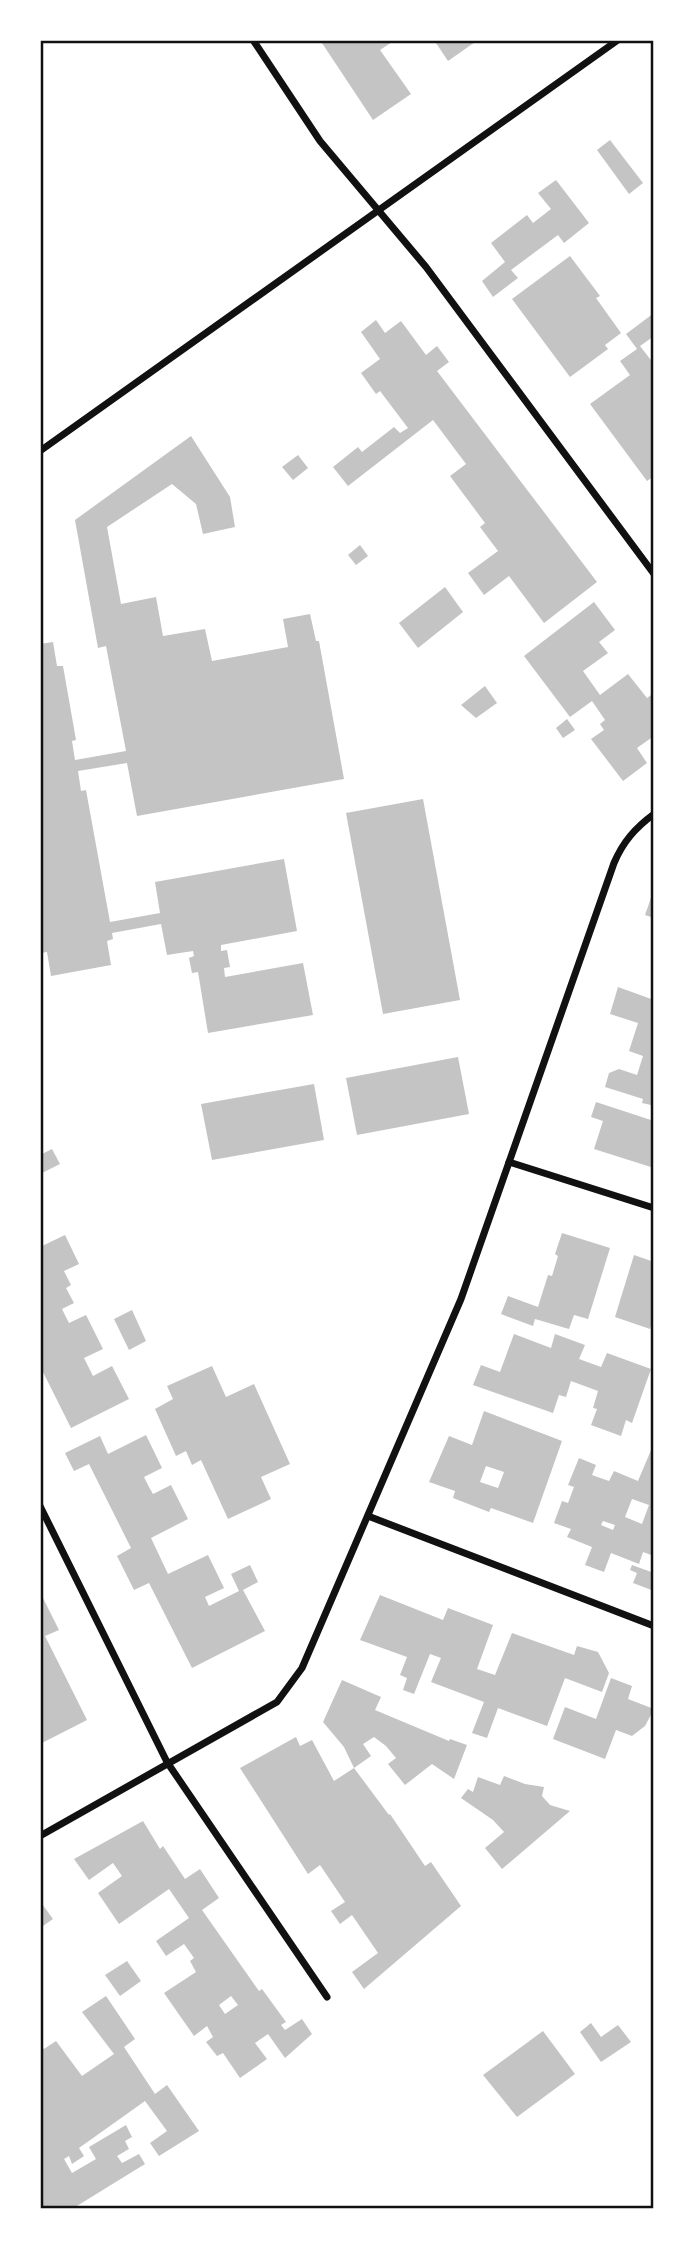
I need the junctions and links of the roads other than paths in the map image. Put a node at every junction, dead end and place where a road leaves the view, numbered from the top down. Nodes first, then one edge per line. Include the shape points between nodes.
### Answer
1 (253, 40) edge
2 (618, 40) edge
3 (379, 211) junction
4 (40, 451) edge
5 (654, 574) edge
6 (654, 814) edge
7 (509, 1162) junction
8 (654, 1208) edge
9 (40, 1506) edge
10 (368, 1516) junction
11 (654, 1626) edge
12 (167, 1762) junction
13 (40, 1836) edge
14 (327, 1997) dead end

1 - 3 street via 320,141
2 - 3 street
3 - 4 street
3 - 5 street via 426,267
6 - 7 street via 628,837 614,863
7 - 8 street
7 - 10 street via 461,1299
9 - 12 street
10 - 11 street
10 - 12 street via 302,1668 284,1695
12 - 13 street
12 - 14 street

